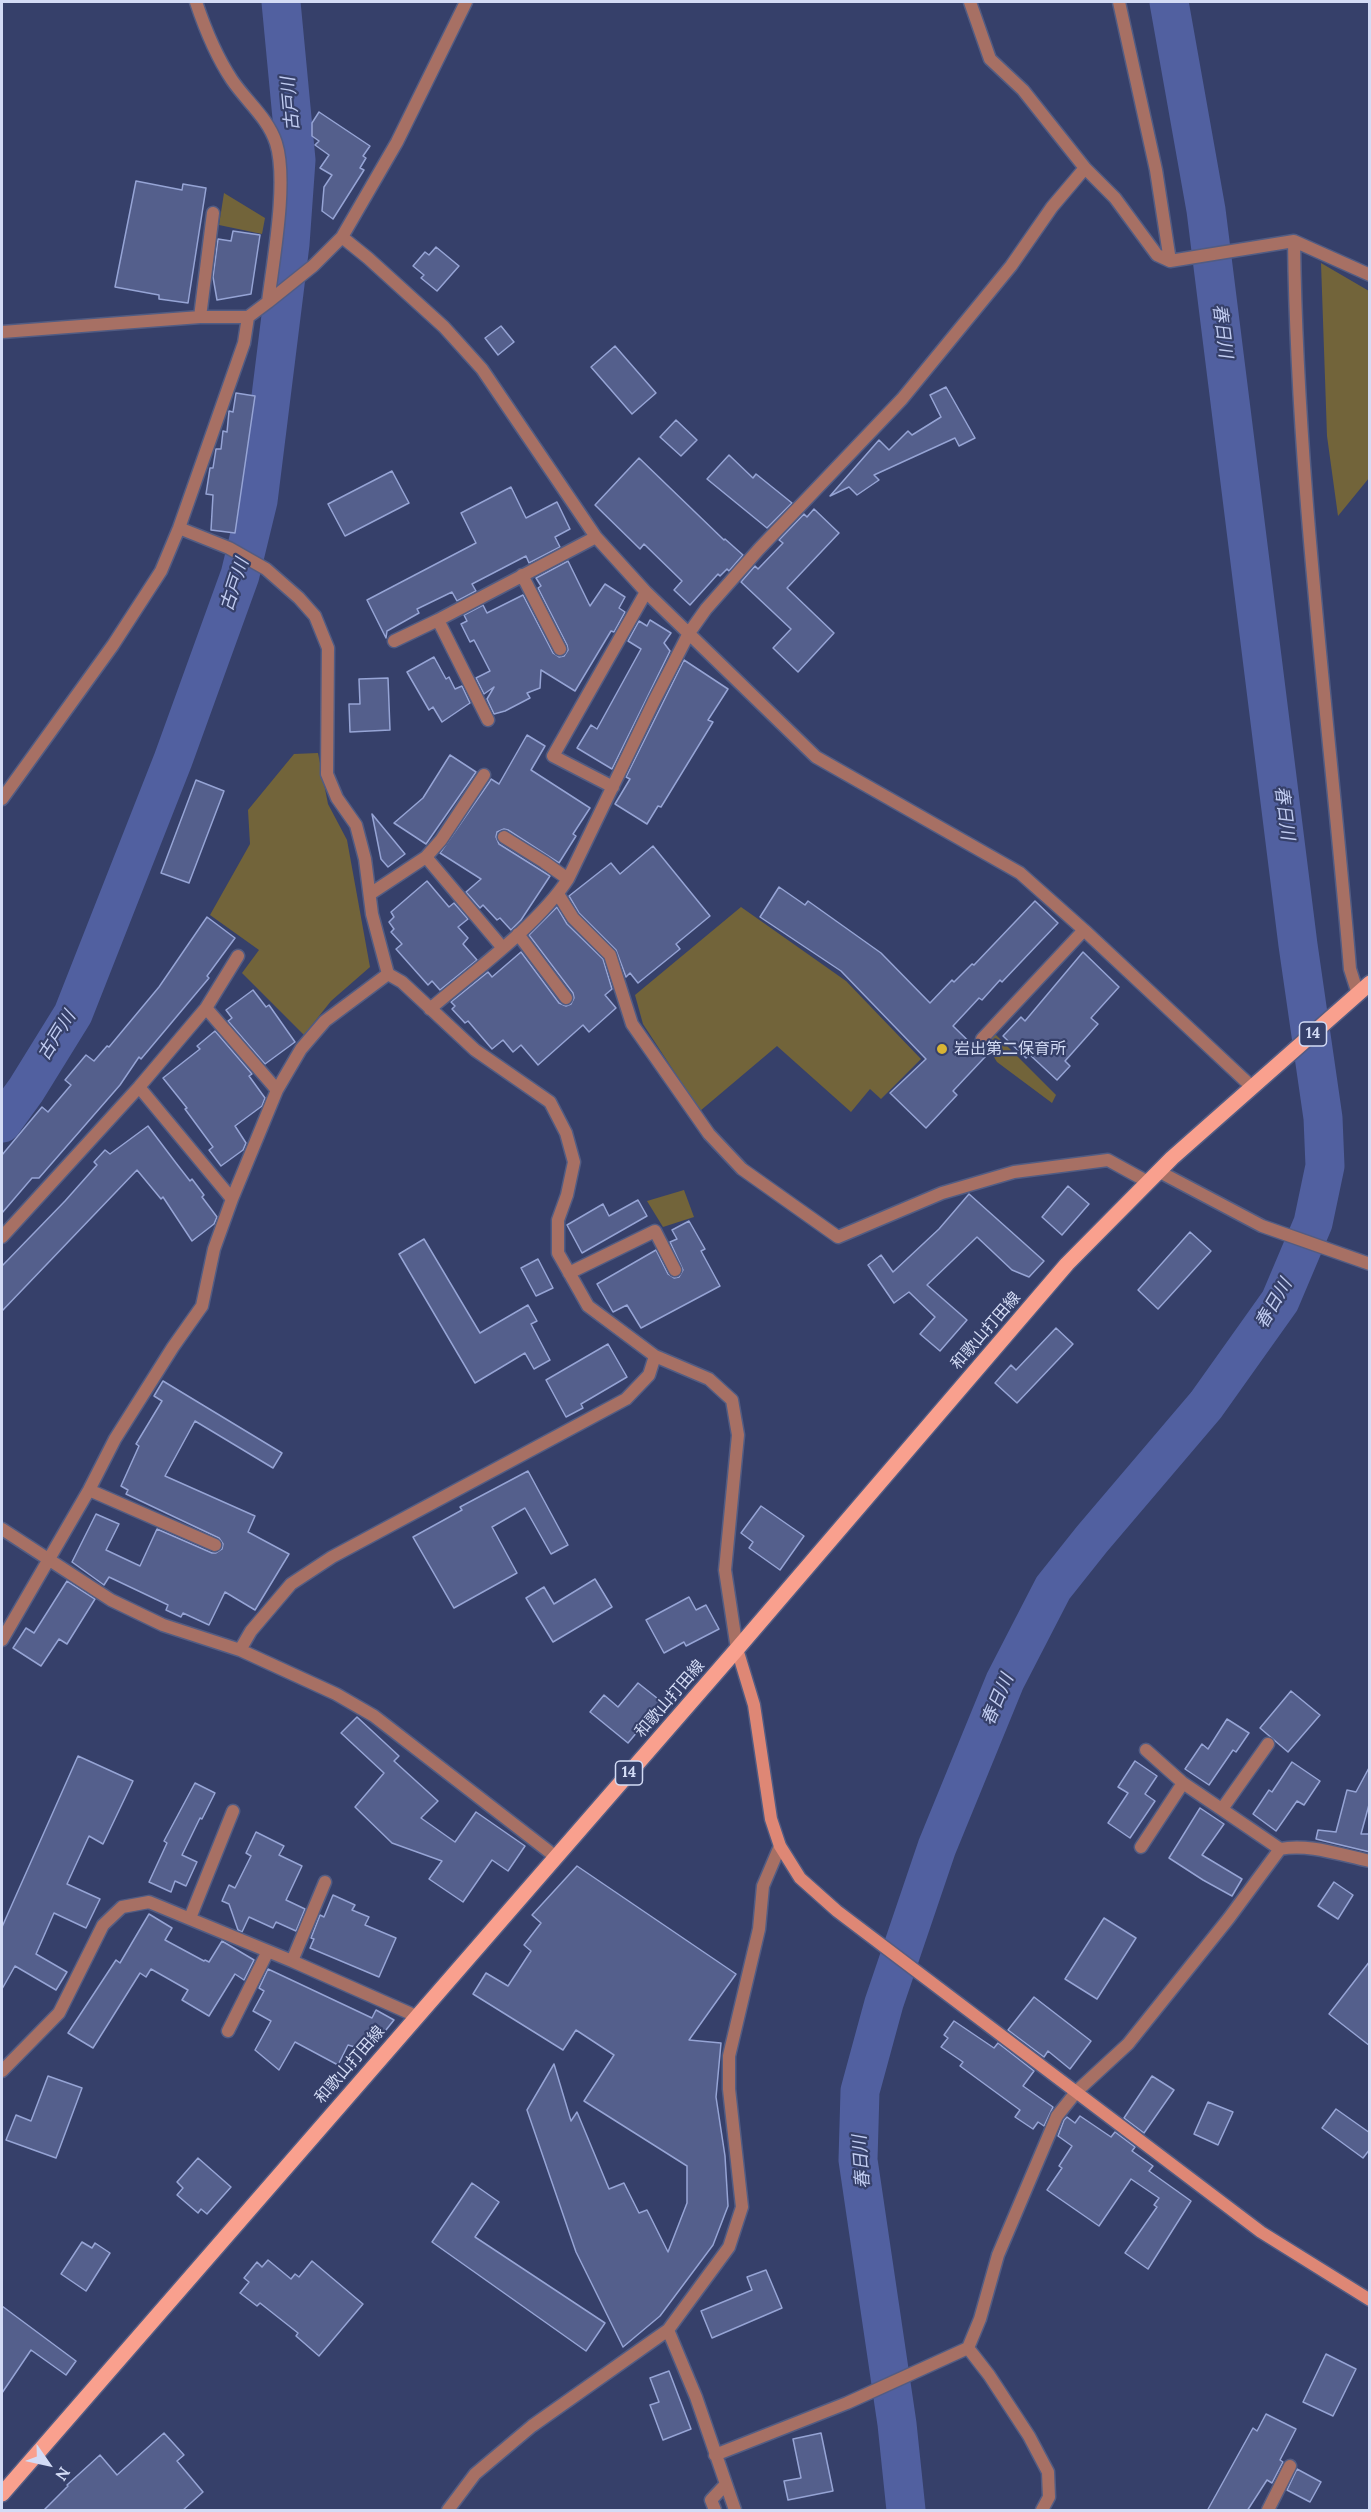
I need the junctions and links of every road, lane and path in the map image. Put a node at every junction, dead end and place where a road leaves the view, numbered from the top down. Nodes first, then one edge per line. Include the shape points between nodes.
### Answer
1 (196, 2) edge
2 (466, 2) edge
3 (970, 2) edge
4 (1119, 2) edge
5 (1085, 168) junction
6 (213, 213) dead end
7 (342, 237) junction
8 (1294, 241) junction
9 (1170, 261) junction
10 (1370, 274) edge
11 (268, 303) junction
12 (200, 317) junction
13 (248, 317) junction
14 (2, 332) edge
15 (179, 528) junction
16 (596, 537) junction
17 (522, 575) junction
18 (646, 592) junction
19 (438, 620) junction
20 (690, 633) junction
21 (394, 641) dead end
22 (560, 649) dead end
23 (488, 720) dead end
24 (484, 776) dead end
25 (613, 787) junction
26 (2, 799) edge
27 (504, 837) dead end
28 (426, 858) junction
29 (568, 879) junction
30 (370, 894) junction
31 (558, 894) junction
32 (1084, 930) junction
33 (518, 934) junction
34 (502, 947) junction
35 (238, 956) dead end
36 (388, 974) junction
37 (1360, 993) edge
38 (566, 998) dead end
39 (206, 1008) junction
40 (430, 1009) junction
41 (982, 1039) dead end
42 (139, 1087) junction
43 (1252, 1087) junction
44 (277, 1090) junction
45 (1153, 1177) junction
46 (232, 1199) junction
47 (2, 1237) edge
48 (1370, 1264) edge
49 (675, 1270) dead end
50 (569, 1272) junction
51 (655, 1356) junction
52 (90, 1490) junction
53 (2, 1529) edge
54 (215, 1545) dead end
55 (48, 1561) junction
56 (2, 1640) edge
57 (737, 1649) junction
58 (240, 1650) junction
59 (1268, 1744) dead end
60 (1146, 1750) dead end
61 (1184, 1783) junction
62 (1222, 1809) junction
63 (233, 1811) dead end
64 (780, 1846) junction
65 (1141, 1847) dead end
66 (1280, 1849) junction
67 (556, 1857) junction
68 (1370, 1861) edge
69 (325, 1882) dead end
70 (190, 1918) junction
71 (268, 1951) junction
72 (292, 1961) junction
73 (416, 2016) junction
74 (228, 2031) dead end
75 (2, 2072) edge
76 (1077, 2091) junction
77 (1370, 2300) edge
78 (668, 2330) junction
79 (968, 2348) junction
80 (715, 2455) junction
81 (1290, 2466) dead end
82 (726, 2484) junction
83 (2, 2494) edge
84 (448, 2511) edge
85 (715, 2511) edge
86 (735, 2511) edge
87 (1042, 2511) edge
88 (1268, 2511) edge

1 - 11 street via 206,32 232,80 264,118 276,144 281,179
2 - 7 street via 397,142
3 - 5 street via 990,58 1023,90
4 - 9 street via 1156,170
5 - 9 street via 1115,198 1157,255
5 - 20 street via 902,399 759,549
6 - 12 street
7 - 11 street
7 - 16 street via 444,327 482,369
8 - 9 street
8 - 10 street
8 - 37 street via 1295,319 1316,596 1350,969
11 - 13 street
12 - 13 street
12 - 14 street
13 - 15 street via 244,343
15 - 26 street via 161,571 119,636
15 - 30 street via 229,548 266,569 315,616 328,648 327,774 337,798 356,825
16 - 17 street
16 - 18 street
17 - 19 street
17 - 22 street
18 - 20 street
18 - 25 street via 554,756
19 - 21 street
19 - 23 street
20 - 25 street
20 - 32 street via 816,758 1020,873
24 - 28 street
25 - 29 street
27 - 29 street
28 - 30 street
28 - 34 street
29 - 31 street
30 - 36 street
31 - 33 street
31 - 45 street via 573,918 610,955 632,1023 709,1134 742,1168 838,1237 942,1193 1014,1172 1108,1160
32 - 41 street
32 - 43 street
33 - 34 street
33 - 38 street
34 - 40 street
35 - 39 street
36 - 40 street
36 - 44 street via 325,1021 301,1049
37 - 43 main road, 和歌山打田線 / 14
39 - 42 street
39 - 44 street
40 - 50 street via 475,1050 550,1102 566,1133 574,1162 558,1220 558,1253
42 - 46 street
42 - 47 street
43 - 45 main road, 和歌山打田線 / 14
44 - 46 street
45 - 48 street via 1262,1226
45 - 57 main road, 和歌山打田線 / 14 via 1067,1264
46 - 52 street via 214,1249 202,1306 115,1439
49 - 50 street via 655,1231
50 - 51 street via 588,1306
51 - 57 street via 709,1379 732,1400 738,1435 725,1570
51 - 58 street via 649,1375 626,1399 332,1557 291,1584
52 - 54 street
52 - 55 street
53 - 55 street
55 - 56 street
55 - 58 street via 111,1600 163,1625
57 - 64 street via 754,1705 771,1819
57 - 67 main road, 和歌山打田線 / 14
58 - 67 street via 374,1716
59 - 62 street
60 - 61 street
61 - 62 street
61 - 65 street
62 - 66 street
63 - 70 street
64 - 76 street via 800,1878 837,1911
64 - 78 street via 763,1886 759,1929 729,2056 742,2207 729,2247
66 - 68 street via 1311,1849
66 - 76 street via 1128,2043
67 - 73 main road, 和歌山打田線 / 14
69 - 72 street
70 - 71 street
70 - 75 street via 149,1902 122,1907 103,1925 59,2013
71 - 72 street
71 - 74 street
72 - 73 street
73 - 83 main road, 和歌山打田線 / 14
76 - 77 street via 1261,2232
76 - 79 street via 1058,2115 998,2255
78 - 80 street
78 - 84 street via 532,2426 475,2474
79 - 80 street via 847,2403
79 - 87 street via 1029,2436 1048,2472 1049,2497
80 - 82 street
81 - 88 street
82 - 85 street via 711,2500
82 - 86 street

